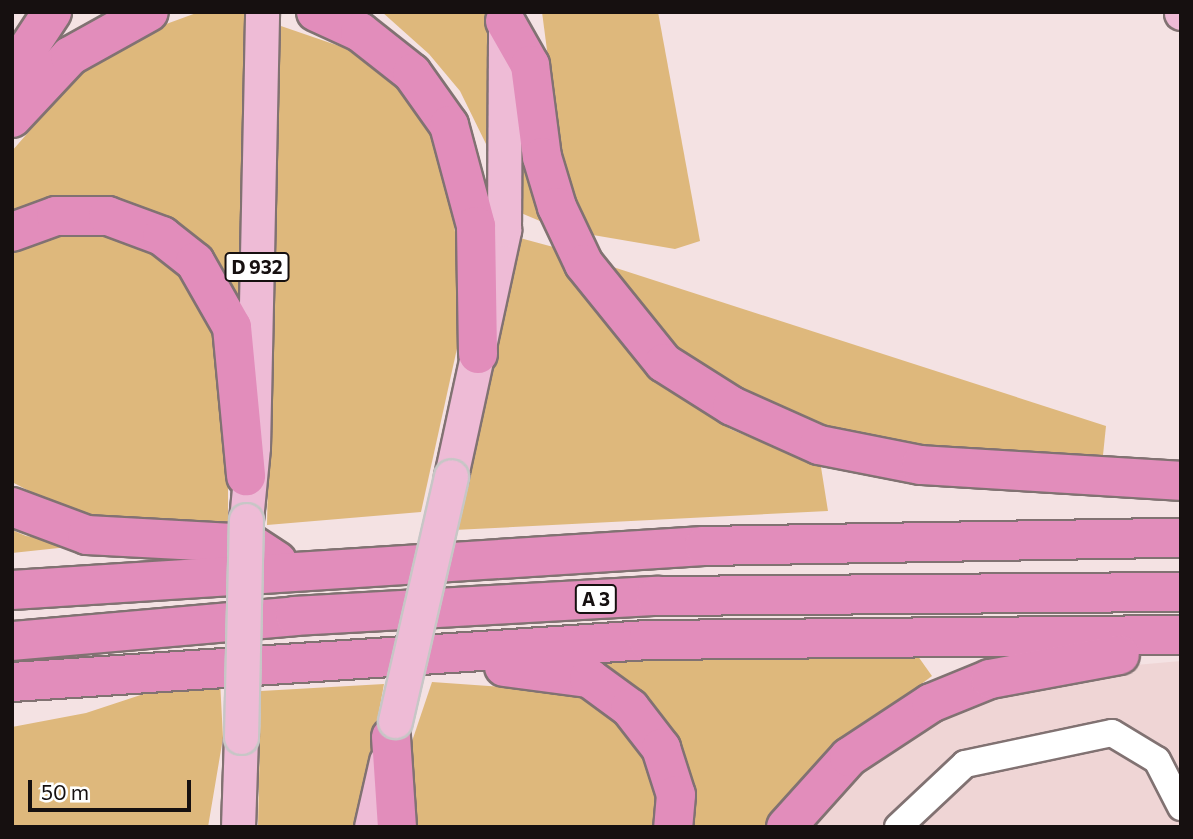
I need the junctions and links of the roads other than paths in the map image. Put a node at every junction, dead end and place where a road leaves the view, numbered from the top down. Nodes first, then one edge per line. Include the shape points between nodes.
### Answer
1 (52, 12) edge
2 (149, 12) edge
3 (262, 12) edge
4 (316, 12) edge
5 (505, 17) edge
6 (12, 73) edge
7 (12, 118) edge
8 (12, 232) edge
9 (478, 354) junction
10 (246, 476) junction
11 (1181, 481) edge
12 (12, 507) edge
13 (1181, 538) edge
14 (288, 568) junction
15 (12, 590) edge
16 (1181, 592) edge
17 (1163, 634) edge
18 (12, 641) edge
19 (468, 650) junction
20 (95, 676) junction
21 (12, 682) edge
22 (12, 708) edge
23 (393, 729) junction
24 (1181, 807) edge
25 (238, 827) edge
26 (371, 827) edge
27 (397, 827) edge
28 (673, 827) edge
29 (786, 827) edge
30 (898, 827) edge

1 - 6 highway
2 - 7 highway via 70,56
3 - 10 main road, D 932 via 253,447
4 - 9 highway via 360,32 412,73 449,125 475,226
5 - 9 main road via 504,230
5 - 11 highway via 530,65 542,158 556,207 584,264 664,363 732,406 819,445 921,465
8 - 10 highway via 56,216 108,216 162,236 195,262 232,327
9 - 23 main road, bridge
10 - 25 main road, D 932, bridge
12 - 14 highway via 88,535 251,544
13 - 14 highway, A 3 via 704,546
14 - 15 highway, A 3
16 - 18 highway, A 3 via 656,596 295,616
17 - 19 highway via 836,636
17 - 29 highway via 1122,654 1003,675 931,703 849,757
19 - 20 highway
19 - 28 highway via 499,667 589,678 630,708 661,748 676,795
20 - 21 highway
20 - 22 highway via 74,698
23 - 26 main road
23 - 27 highway
24 - 30 lane via 1157,760 1112,733 965,764

